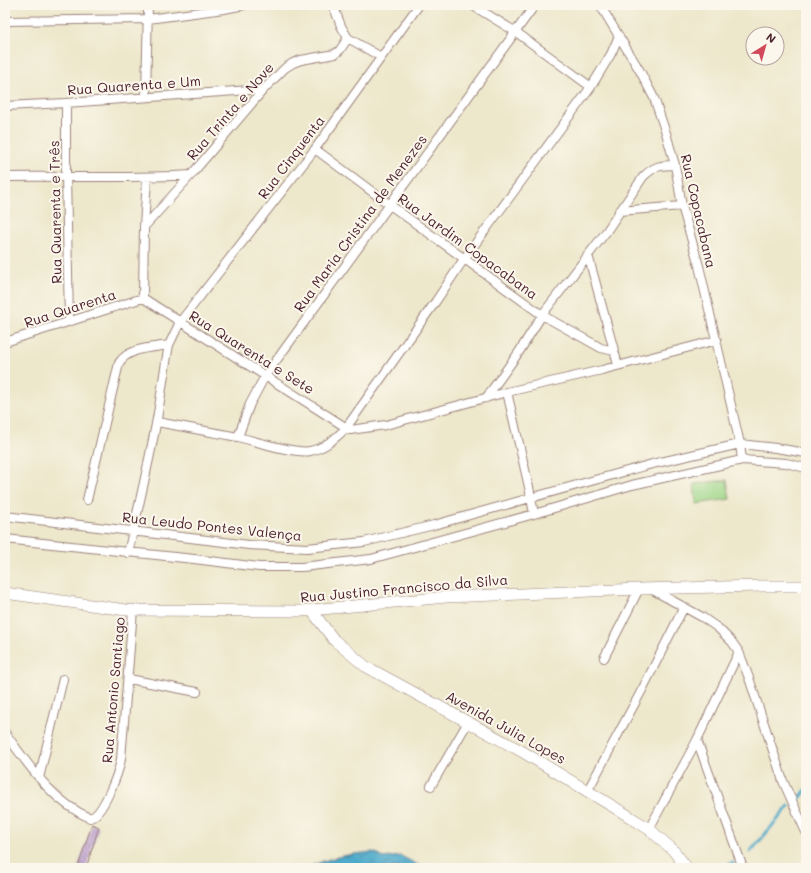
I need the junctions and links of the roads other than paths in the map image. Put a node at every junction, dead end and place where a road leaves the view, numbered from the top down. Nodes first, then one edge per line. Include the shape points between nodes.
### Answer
1 (148, 5) edge
2 (244, 5) edge
3 (333, 5) edge
4 (419, 5) edge
5 (472, 5) edge
6 (536, 5) edge
7 (600, 5) edge
8 (224, 7) edge
9 (148, 19) junction
10 (5, 21) edge
11 (516, 32) junction
12 (619, 36) junction
13 (348, 38) junction
14 (380, 57) junction
15 (591, 87) junction
16 (264, 89) junction
17 (146, 97) junction
18 (66, 103) junction
19 (5, 106) edge
20 (315, 149) junction
21 (676, 165) junction
22 (191, 175) junction
23 (66, 176) junction
24 (5, 177) edge
25 (147, 178) junction
26 (390, 205) junction
27 (682, 206) junction
28 (619, 211) junction
29 (144, 227) junction
30 (588, 255) junction
31 (464, 259) junction
32 (143, 298) junction
33 (542, 315) junction
34 (69, 321) junction
35 (180, 322) junction
36 (717, 340) junction
37 (5, 342) edge
38 (169, 345) junction
39 (614, 351) junction
40 (618, 365) junction
41 (265, 376) junction
42 (507, 392) junction
43 (486, 398) junction
44 (157, 422) junction
45 (346, 428) junction
46 (238, 437) junction
47 (740, 444) junction
48 (806, 453) edge
49 (742, 460) junction
50 (806, 468) edge
51 (532, 498) junction
52 (87, 500) dead end
53 (534, 514) junction
54 (5, 516) edge
55 (133, 531) junction
56 (5, 539) edge
57 (128, 553) junction
58 (806, 586) edge
59 (645, 588) junction
60 (5, 593) edge
61 (684, 607) junction
62 (133, 610) junction
63 (312, 611) junction
64 (740, 652) junction
65 (604, 658) dead end
66 (63, 678) dead end
67 (129, 679) junction
68 (196, 692) dead end
69 (468, 722) junction
70 (5, 733) edge
71 (697, 740) junction
72 (39, 778) junction
73 (431, 786) dead end
74 (588, 790) junction
75 (649, 829) junction
76 (806, 832) edge
77 (686, 868) edge
78 (743, 868) edge

1 - 9 street
2 - 8 street
3 - 13 street
4 - 14 street, Rua Cinquenta
5 - 11 street
6 - 11 street, Rua Maria Cristina de Menezes
7 - 12 street, Rua Copacabana
8 - 9 street
9 - 10 street
9 - 17 street
11 - 15 street
11 - 26 street, Rua Maria Cristina de Menezes
12 - 15 street
12 - 21 street, Rua Copacabana via 654,98
13 - 14 street
13 - 16 street, Rua Trinta e Nove via 335,54 293,63
14 - 20 street, Rua Cinquenta
15 - 31 street
16 - 17 street, Rua Quarenta e Um
16 - 22 street, Rua Trinta e Nove
17 - 18 street, Rua Quarenta e Um
18 - 19 street, Rua Quarenta e Um
18 - 23 street, Rua Quarenta e Três
20 - 26 street, Rua Jardim Copacabana
20 - 35 street, Rua Cinquenta
21 - 27 street, Rua Copacabana
21 - 28 street via 650,170
22 - 25 street
22 - 29 street, Rua Trinta e Nove
23 - 24 street
23 - 25 street
23 - 34 street, Rua Quarenta e Três
25 - 29 street
26 - 31 street, Rua Jardim Copacabana
26 - 41 street, Rua Maria Cristina de Menezes
27 - 28 street
27 - 36 street, Rua Copacabana
28 - 30 street
29 - 32 street
30 - 33 street
30 - 39 street
31 - 33 street, Rua Jardim Copacabana
31 - 45 street
32 - 34 street, Rua Quarenta
32 - 35 street, Rua Quarenta e Sete
33 - 39 street, Rua Jardim Copacabana via 601,348
33 - 43 street
34 - 37 street, Rua Quarenta
35 - 38 street, Rua Cinquenta
35 - 41 street, Rua Quarenta e Sete
36 - 40 street
36 - 47 street, Rua Copacabana
38 - 44 street, Rua Cinquenta
38 - 52 street via 131,352 123,356 119,363
39 - 40 street
40 - 42 street
41 - 45 street, Rua Quarenta e Sete
41 - 46 street, Rua Maria Cristina de Menezes via 250,404
42 - 43 street
42 - 51 street
43 - 45 street via 386,425 355,430
44 - 46 street
44 - 55 street, Rua Cinquenta
45 - 46 street via 329,443 310,451 296,451
47 - 48 street, Rua Leudo Pontes Valença
47 - 49 street, Rua Copacabana
47 - 51 street, Rua Leudo Pontes Valença via 652,464
49 - 50 street via 786,463
49 - 53 street via 632,485
51 - 53 street
51 - 55 street, Rua Leudo Pontes Valença via 364,542 307,548 249,545
53 - 57 street via 371,559 302,567 259,567
54 - 55 street, Rua Leudo Pontes Valença
55 - 57 street, Rua Cinquenta
56 - 57 street
58 - 59 main road, Rua Justino Francisco da Silva
59 - 61 street
59 - 63 main road, Rua Justino Francisco da Silva via 446,597
59 - 65 street
60 - 62 main road, Rua Justino Francisco da Silva
61 - 64 street via 718,628
61 - 74 street
62 - 63 main road, Rua Justino Francisco da Silva
62 - 67 street, Rua Antonio Santiago
63 - 69 main road, Avenida Julia Lopes via 334,640 365,666
64 - 71 street
64 - 76 street via 783,781
66 - 72 street
67 - 68 street
67 - 72 street, Rua Antonio Santiago via 120,768 96,815 90,818 79,812 59,798
69 - 73 street
69 - 74 main road, Avenida Julia Lopes
70 - 72 street
71 - 75 street
71 - 78 street
74 - 75 main road, Avenida Julia Lopes
75 - 77 main road, Avenida Julia Lopes via 673,850

